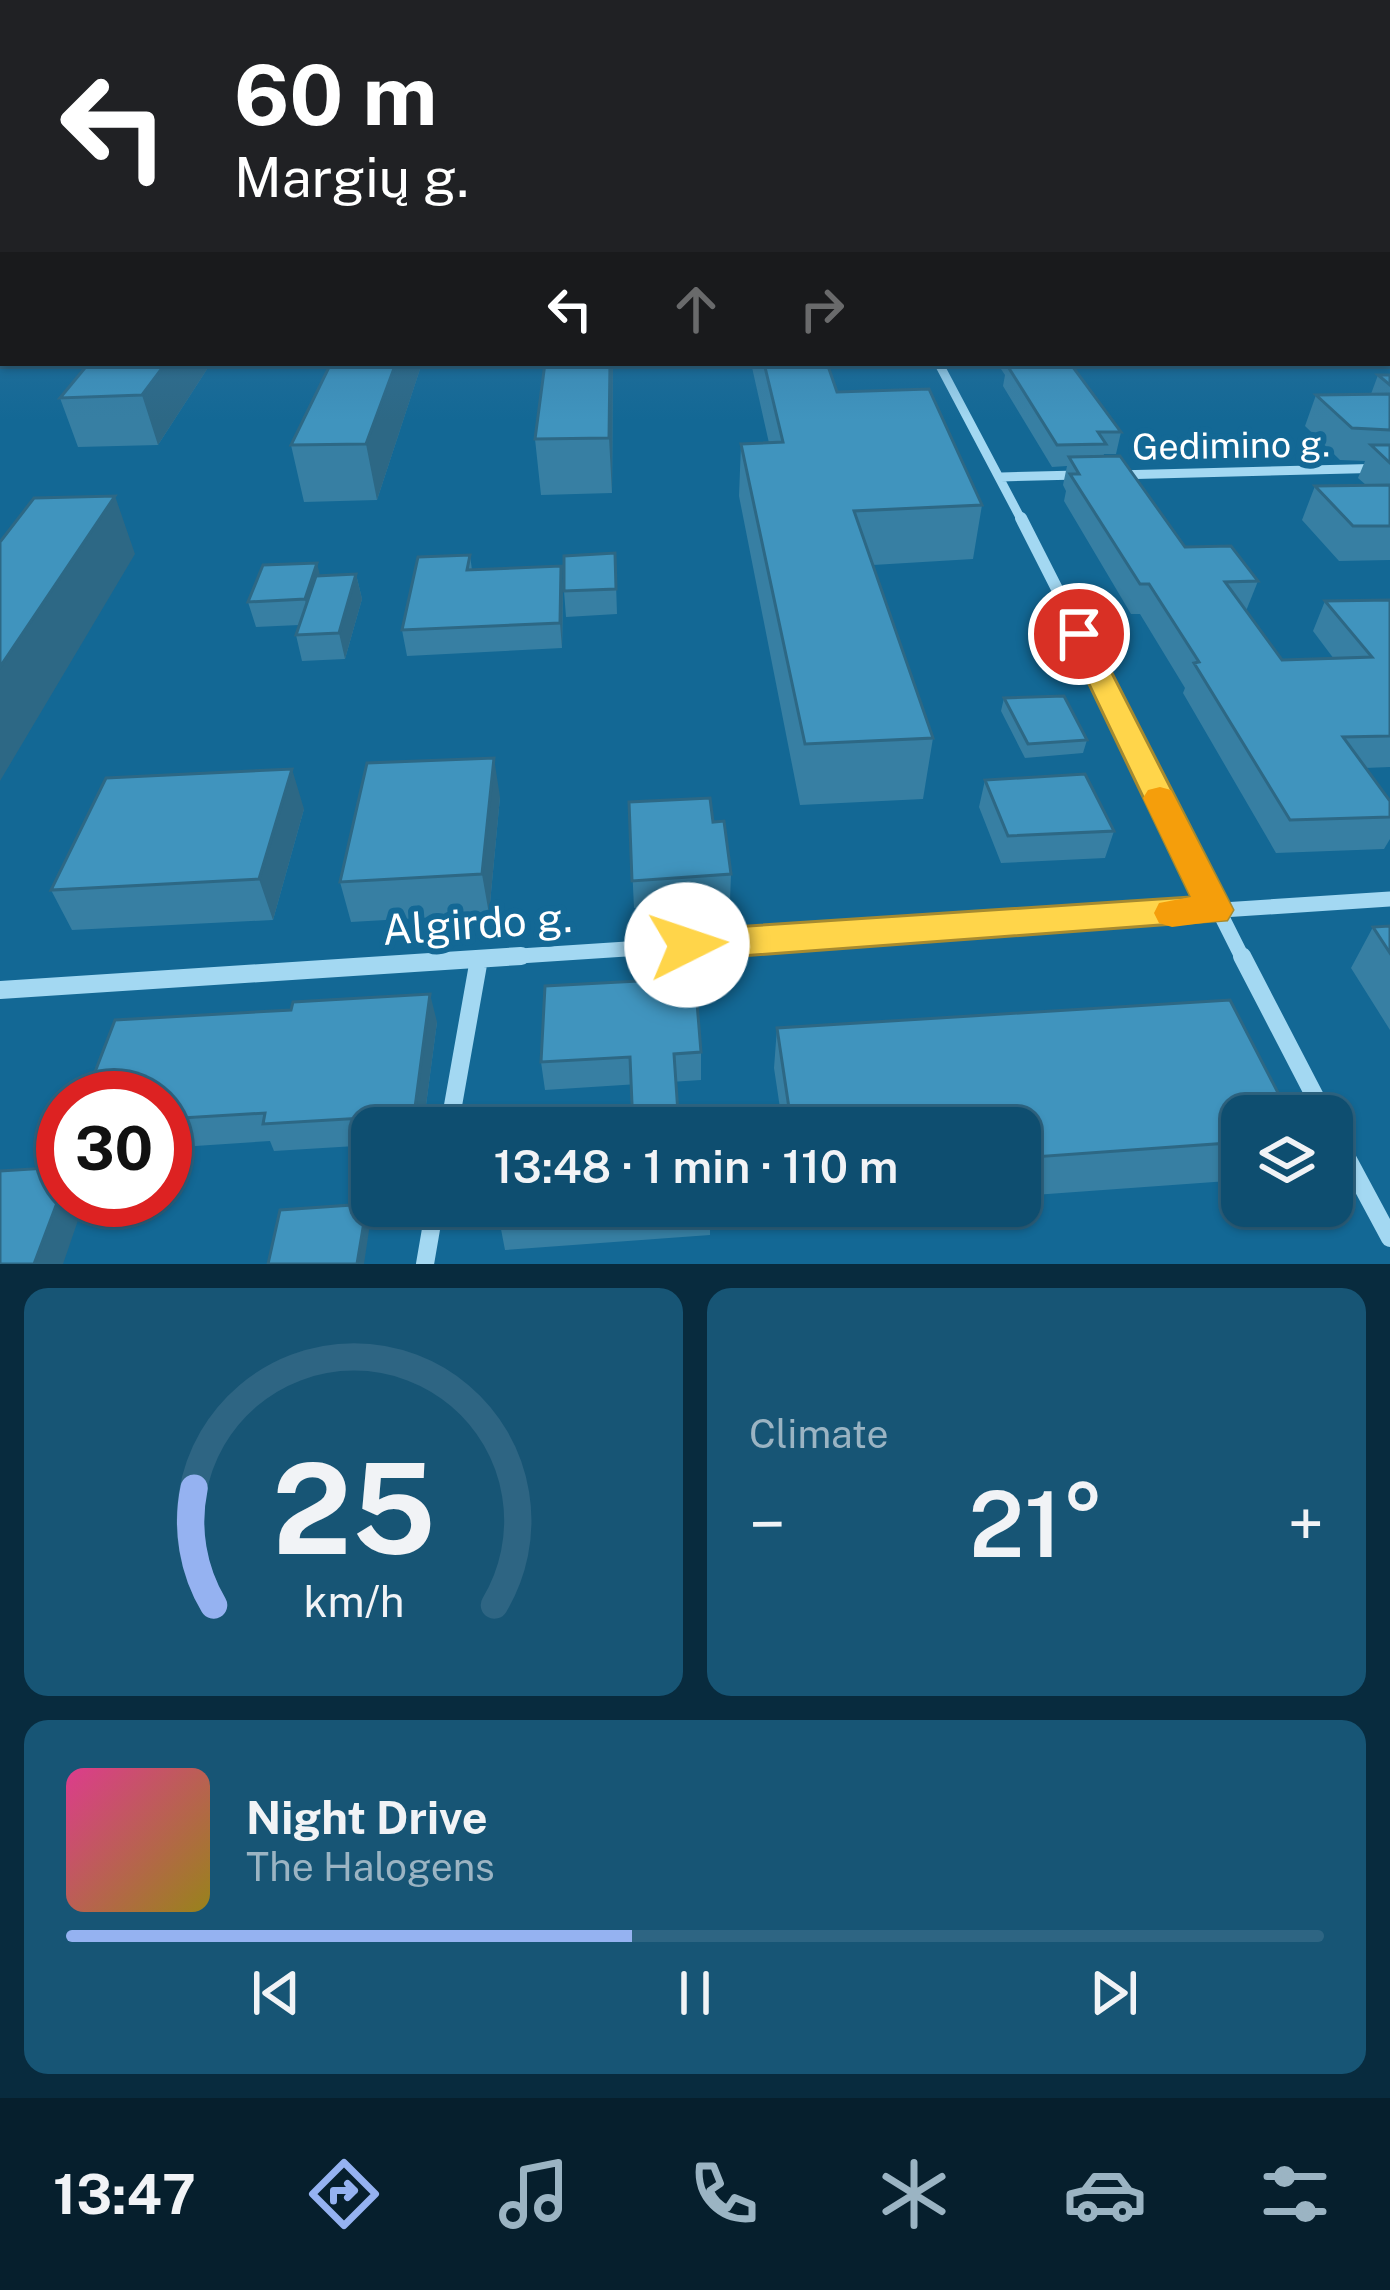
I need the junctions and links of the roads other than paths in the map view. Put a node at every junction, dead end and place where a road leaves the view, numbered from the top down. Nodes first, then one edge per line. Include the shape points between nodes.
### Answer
1 (941, 366) edge
2 (1390, 469) edge
3 (1001, 477) junction
4 (1390, 899) edge
5 (1215, 910) junction
6 (479, 959) junction
7 (0, 990) edge
8 (1314, 1095) edge
9 (453, 1107) edge
10 (1353, 1169) edge
11 (431, 1227) edge
12 (1390, 1238) edge
13 (425, 1264) edge

1 - 3 street
2 - 3 street, Gedimino g.
3 - 5 street
4 - 5 street, Algirdo g.
5 - 6 street, Algirdo g.
5 - 8 street
6 - 7 street, Algirdo g.
6 - 9 street
10 - 12 street
11 - 13 street

